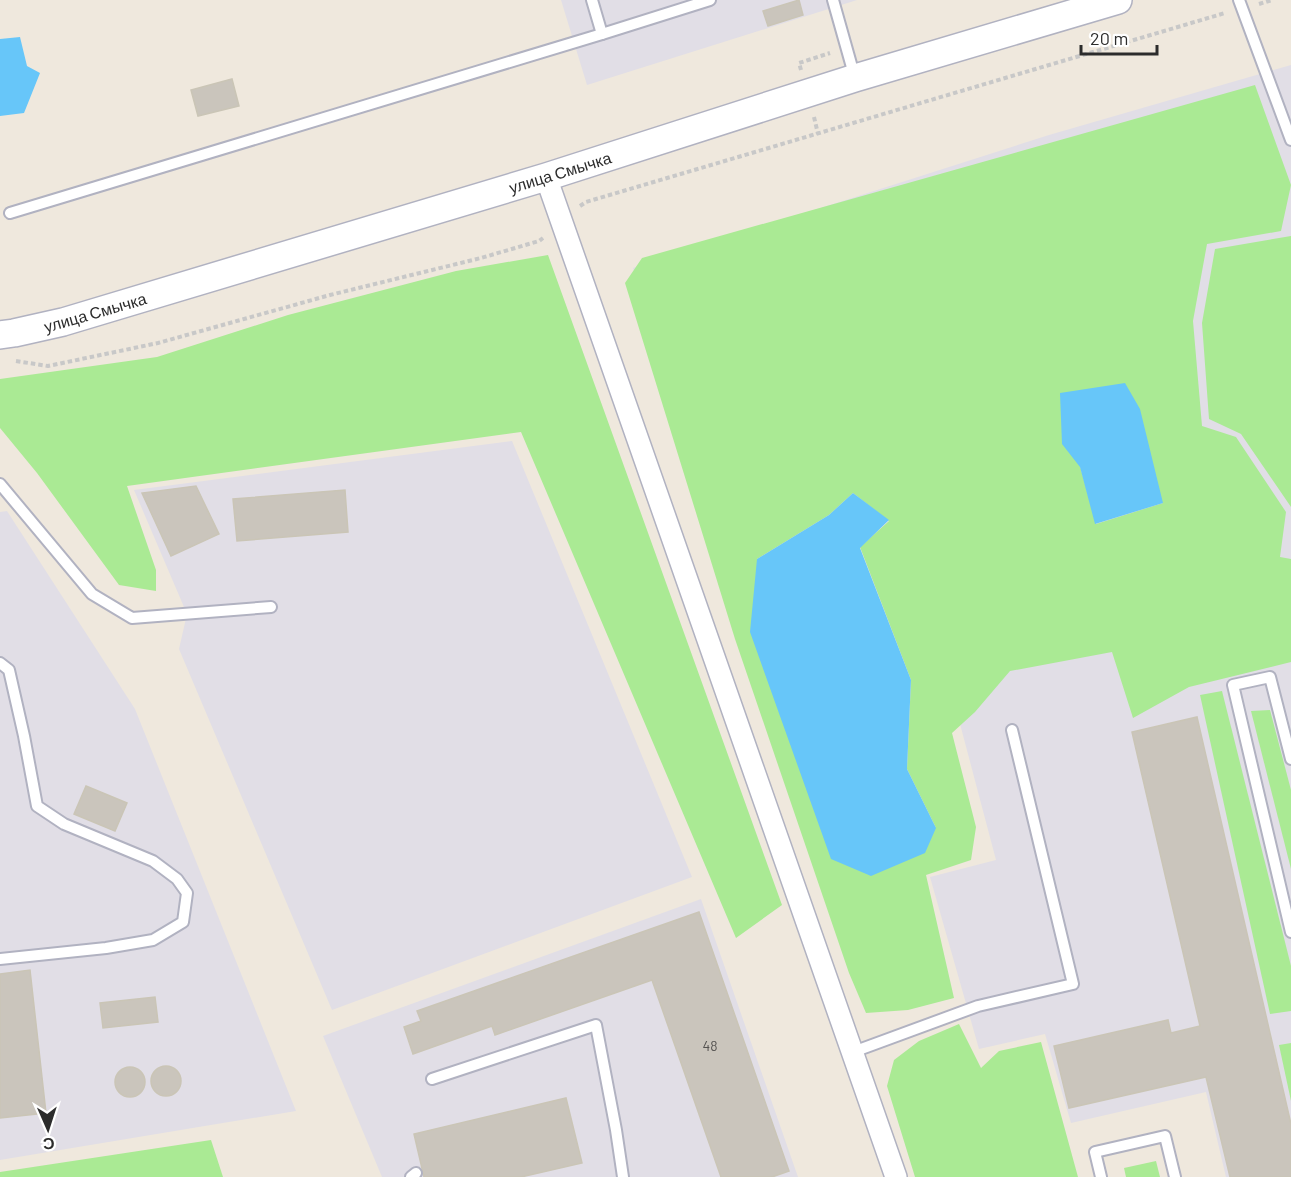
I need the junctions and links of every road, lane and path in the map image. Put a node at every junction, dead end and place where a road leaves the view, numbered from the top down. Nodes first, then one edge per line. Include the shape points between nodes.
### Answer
1 (592, 0) edge
2 (710, 0) edge
3 (833, 0) edge
4 (1118, 0) edge
5 (1272, 0) edge
6 (1240, 4) edge
7 (602, 34) junction
8 (855, 78) junction
9 (1291, 140) edge
10 (546, 177) junction
11 (10, 213) dead end
12 (560, 220) junction
13 (5, 347) edge
14 (0, 484) edge
15 (272, 607) dead end
16 (0, 663) edge
17 (1287, 728) edge
18 (1012, 730) dead end
19 (1291, 759) edge
20 (1291, 932) edge
21 (0, 959) edge
22 (853, 1052) junction
23 (432, 1079) dead end
24 (623, 1177) edge
25 (896, 1177) edge
26 (1101, 1177) edge
27 (1175, 1177) edge

1 - 7 lane
2 - 7 lane
3 - 8 lane
4 - 8 street, улица Смычка
5 - 6 path
6 - 9 lane
6 - 12 path via 586,202
7 - 11 lane
8 - 10 street, улица Смычка
10 - 12 street
10 - 13 street, улица Смычка via 63,322 14,333
12 - 13 path via 539,241 158,343 48,366
12 - 22 street
14 - 15 lane via 92,594 132,618
16 - 21 lane via 9,670 37,806 64,824 153,861 177,879 187,893 183,922 153,940
17 - 19 lane
17 - 20 lane via 1270,677 1233,685
18 - 22 lane via 1073,984 978,1006
22 - 25 street
23 - 24 lane via 596,1025
26 - 27 lane via 1095,1152 1165,1136

